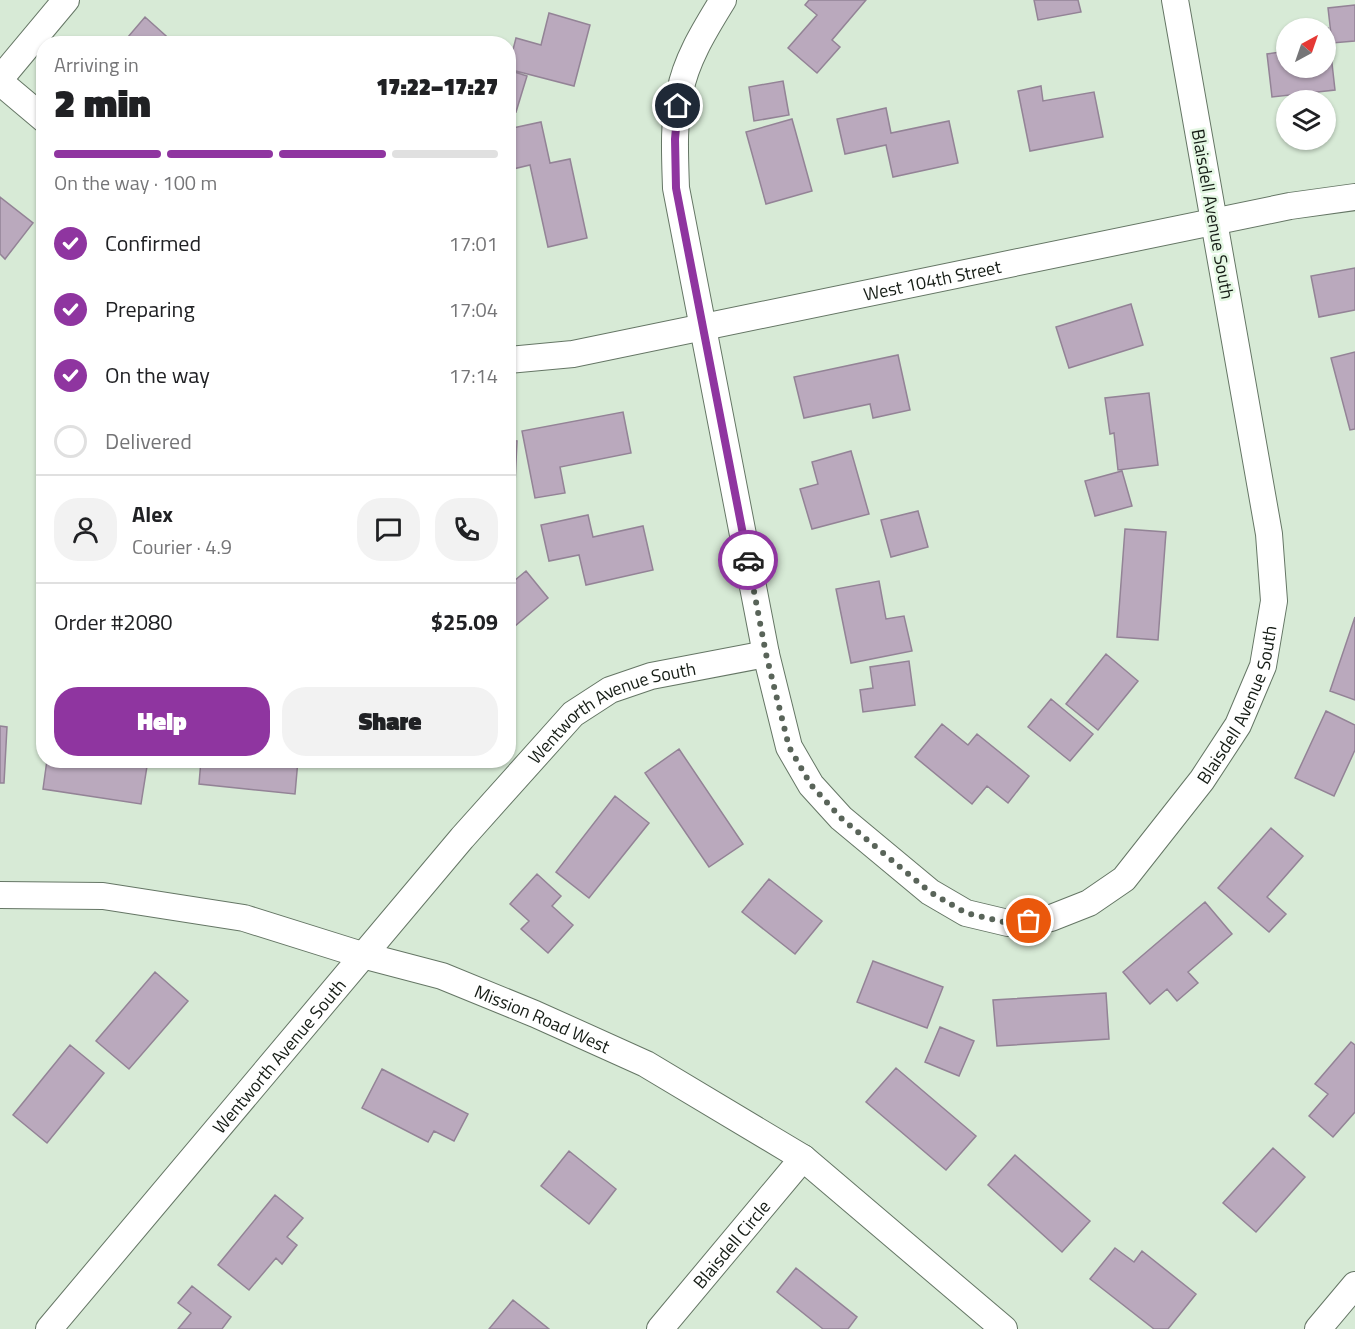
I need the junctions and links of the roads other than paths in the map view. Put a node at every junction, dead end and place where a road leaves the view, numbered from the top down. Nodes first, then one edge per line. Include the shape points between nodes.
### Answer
1 (66, 0) edge
2 (723, 0) edge
3 (1175, 0) edge
4 (36, 36) edge
5 (36, 36) edge
6 (0, 80) edge
7 (36, 112) edge
8 (1355, 197) edge
9 (1214, 222) junction
10 (703, 327) junction
11 (516, 359) edge
12 (766, 654) junction
13 (0, 895) edge
14 (362, 955) junction
15 (803, 1158) junction
16 (1355, 1285) edge
17 (49, 1329) edge
18 (660, 1329) edge
19 (1004, 1329) edge
20 (1318, 1329) edge

1 - 4 street
2 - 10 street via 697,44 680,90 675,139 676,188
3 - 9 street, Blaisdell Avenue South
5 - 6 street
6 - 7 street
8 - 9 street, West 104th Street
9 - 10 street, West 104th Street
9 - 12 street, Blaisdell Avenue South via 1269,534 1274,601 1263,666 1238,725 1202,780 1124,879 1089,903 1051,918 1008,923 966,913 930,892 841,818 811,785 789,747
10 - 11 street, West 104th Street via 573,354
10 - 12 street
12 - 14 street, Wentworth Avenue South via 651,676 610,690 573,714
13 - 14 street, Mission Road West via 103,896 244,918
14 - 15 street, Mission Road West via 442,976 646,1064
14 - 17 street, Wentworth Avenue South
15 - 18 street, Blaisdell Circle
15 - 19 street, Mission Road West
16 - 20 street

